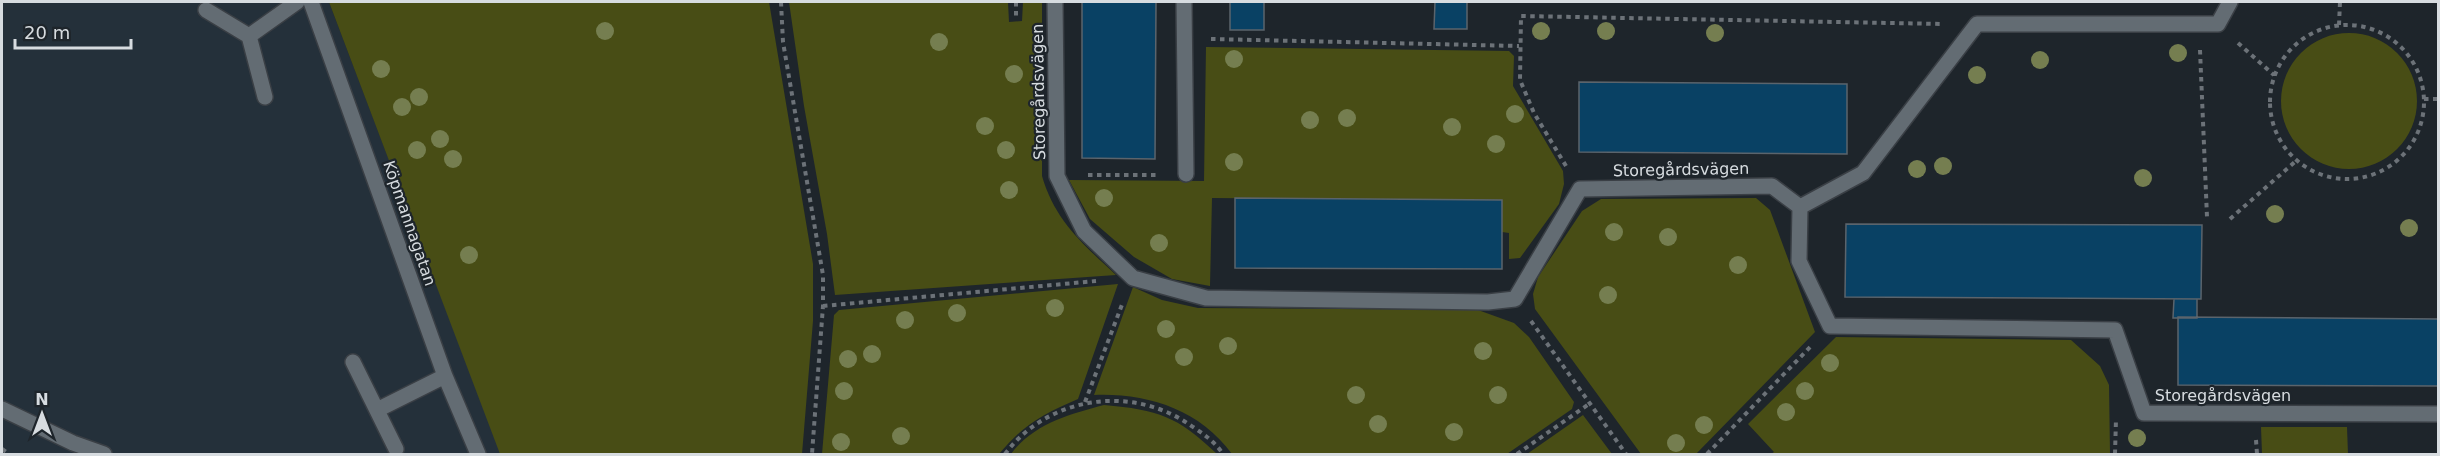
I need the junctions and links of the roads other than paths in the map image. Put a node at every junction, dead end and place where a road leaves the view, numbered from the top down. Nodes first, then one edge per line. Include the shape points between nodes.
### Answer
1 (297, 2) edge
2 (311, 2) edge
3 (1055, 2) edge
4 (1184, 2) edge
5 (2230, 2) edge
6 (206, 10) dead end
7 (249, 36) junction
8 (265, 96) dead end
9 (1186, 174) road end
10 (1800, 207) junction
11 (353, 362) dead end
12 (445, 376) junction
13 (2, 409) edge
14 (377, 410) junction
15 (2439, 414) edge
16 (396, 449) dead end
17 (104, 454) edge
18 (478, 454) edge

1 - 7 street
2 - 12 street, Köpmannagatan
3 - 10 street, Storegårdsvägen via 1057,176 1084,231 1132,278 1206,298 1488,302 1515,299 1580,189 1772,186
4 - 9 street
5 - 10 street via 2218,24 1977,24 1863,173
6 - 7 street
7 - 8 street
10 - 15 street, Storegårdsvägen via 1799,261 1830,326 2115,330 2144,413
11 - 14 street
12 - 14 street
12 - 18 street, Köpmannagatan
13 - 17 street via 73,444
14 - 16 street

